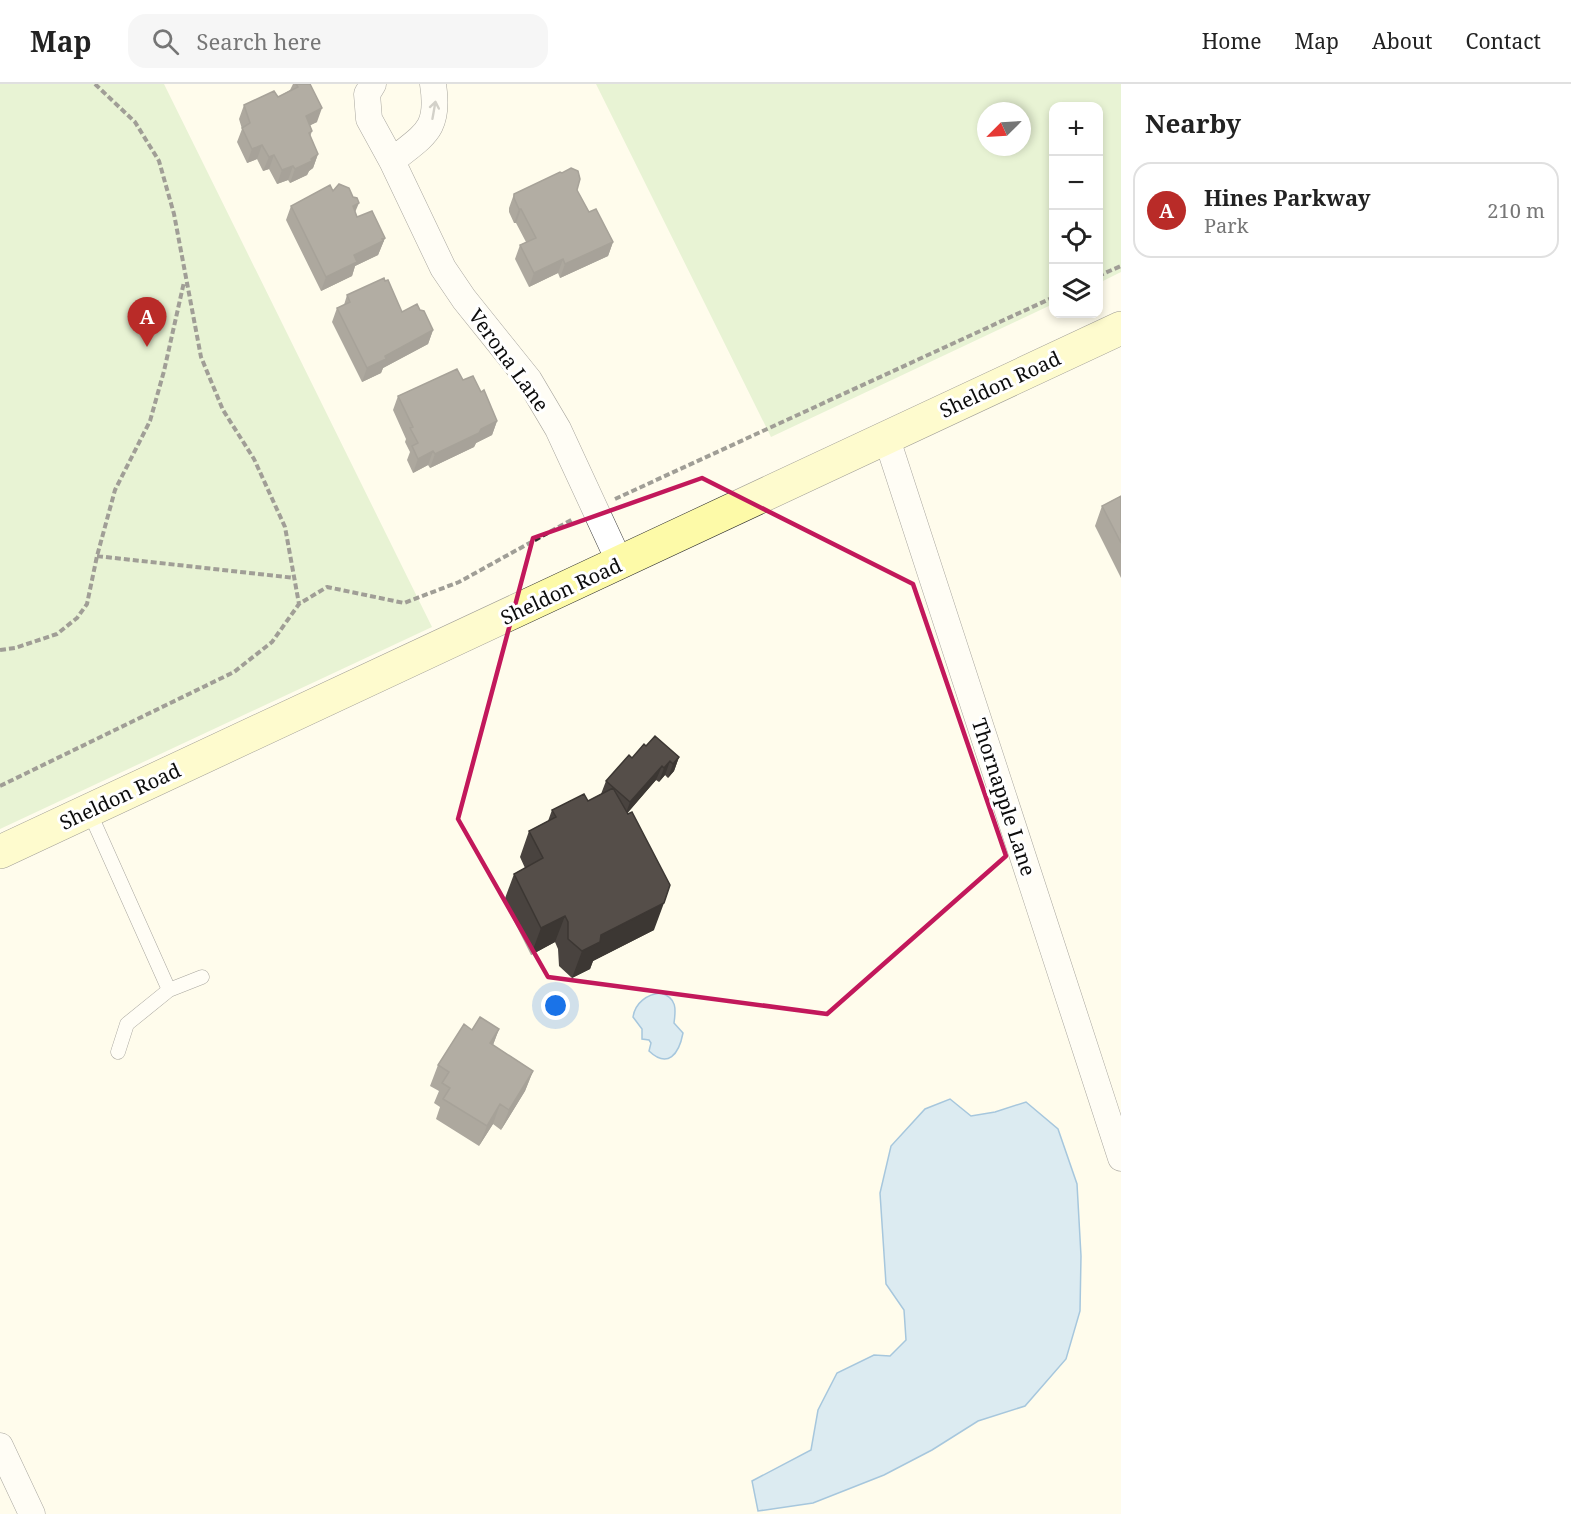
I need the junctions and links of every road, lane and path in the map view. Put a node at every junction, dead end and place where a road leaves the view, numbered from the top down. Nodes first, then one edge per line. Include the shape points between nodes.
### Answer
1 (95, 84) edge
2 (373, 84) edge
3 (433, 84) edge
4 (392, 160) junction
5 (1121, 266) edge
6 (1103, 274) edge
7 (184, 279) junction
8 (1049, 299) edge
9 (1121, 328) edge
10 (886, 436) junction
11 (595, 509) junction
12 (97, 556) junction
13 (620, 563) junction
14 (295, 578) junction
15 (299, 604) junction
16 (0, 650) edge
17 (0, 786) edge
18 (89, 811) junction
19 (0, 852) edge
20 (202, 977) dead end
21 (169, 990) junction
22 (118, 1052) dead end
23 (1121, 1158) edge
24 (0, 1446) edge
25 (32, 1514) edge

1 - 7 path via 135,123 159,161 174,214
2 - 4 street, Verona Lane via 367,94 369,119
4 -> 3 street via 429,130 436,106
4 - 11 street, Verona Lane via 443,268 529,380 558,429
5 - 6 path
7 - 12 path via 150,421 115,490
7 - 14 path via 201,357 223,410 254,459 285,527
8 - 11 path
9 - 10 main road, Sheldon Road
10 - 13 main road, Sheldon Road
10 - 23 street, Thornapple Lane
11 - 13 street, Verona Lane
11 - 15 path via 459,582 404,603 327,587
12 - 14 path
12 - 16 path via 87,604 77,618 57,634
13 - 18 main road, Sheldon Road
14 - 15 path
15 - 17 path via 272,642 234,672
18 - 19 main road, Sheldon Road
18 - 21 lane
20 - 21 lane
21 - 22 lane via 127,1024
24 - 25 street

